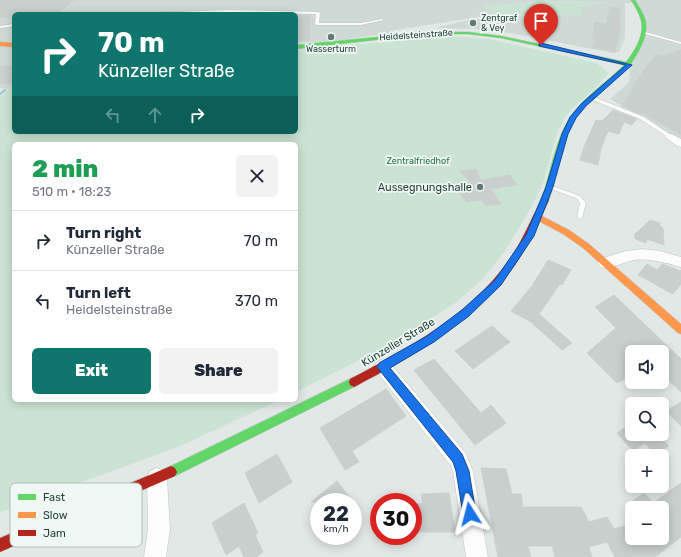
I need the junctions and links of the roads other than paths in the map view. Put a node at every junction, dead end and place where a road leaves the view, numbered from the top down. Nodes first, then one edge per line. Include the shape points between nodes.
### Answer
1 (634, 1) edge
2 (201, 12) edge
3 (273, 12) edge
4 (298, 13) edge
5 (382, 20) dead end
6 (495, 24) dead end
7 (12, 25) edge
8 (0, 27) edge
9 (644, 32) junction
10 (480, 34) junction
11 (681, 43) edge
12 (0, 44) edge
13 (12, 45) edge
14 (298, 47) edge
15 (630, 65) junction
16 (592, 98) junction
17 (671, 137) joint
18 (681, 144) edge
19 (549, 187) junction
20 (538, 217) junction
21 (580, 217) dead end
22 (605, 262) junction
23 (681, 262) edge
24 (681, 330) edge
25 (383, 367) junction
26 (157, 478) junction
27 (142, 484) edge
28 (10, 541) edge
29 (0, 545) edge
30 (155, 557) edge
31 (477, 557) edge

1 - 9 main road via 644,23
2 - 3 lane
4 - 5 lane via 318,13 317,24 361,24
6 - 10 lane via 482,26 483,31
7 - 8 lane
9 - 11 lane
9 - 15 main road, Künzeller Straße
10 - 14 main road, Heidelsteinstraße via 428,33
10 - 15 main road, Heidelsteinstraße
12 - 13 main road
15 - 16 main road, Künzeller Straße
16 - 17 lane via 638,116
16 - 19 main road, Künzeller Straße via 577,111 568,125
17 - 18 street
19 - 20 main road, Künzeller Straße
19 - 21 lane via 578,197 583,203
20 - 22 main road via 566,232
20 - 25 main road, Künzeller Straße via 530,236 513,263 488,293 430,339
22 - 23 street via 643,254
22 - 24 main road
25 - 26 main road, Künzeller Straße
25 - 31 street via 458,458 463,471
26 - 27 main road, Künzeller Straße
26 - 30 street via 159,529
28 - 29 main road, Künzeller Straße

